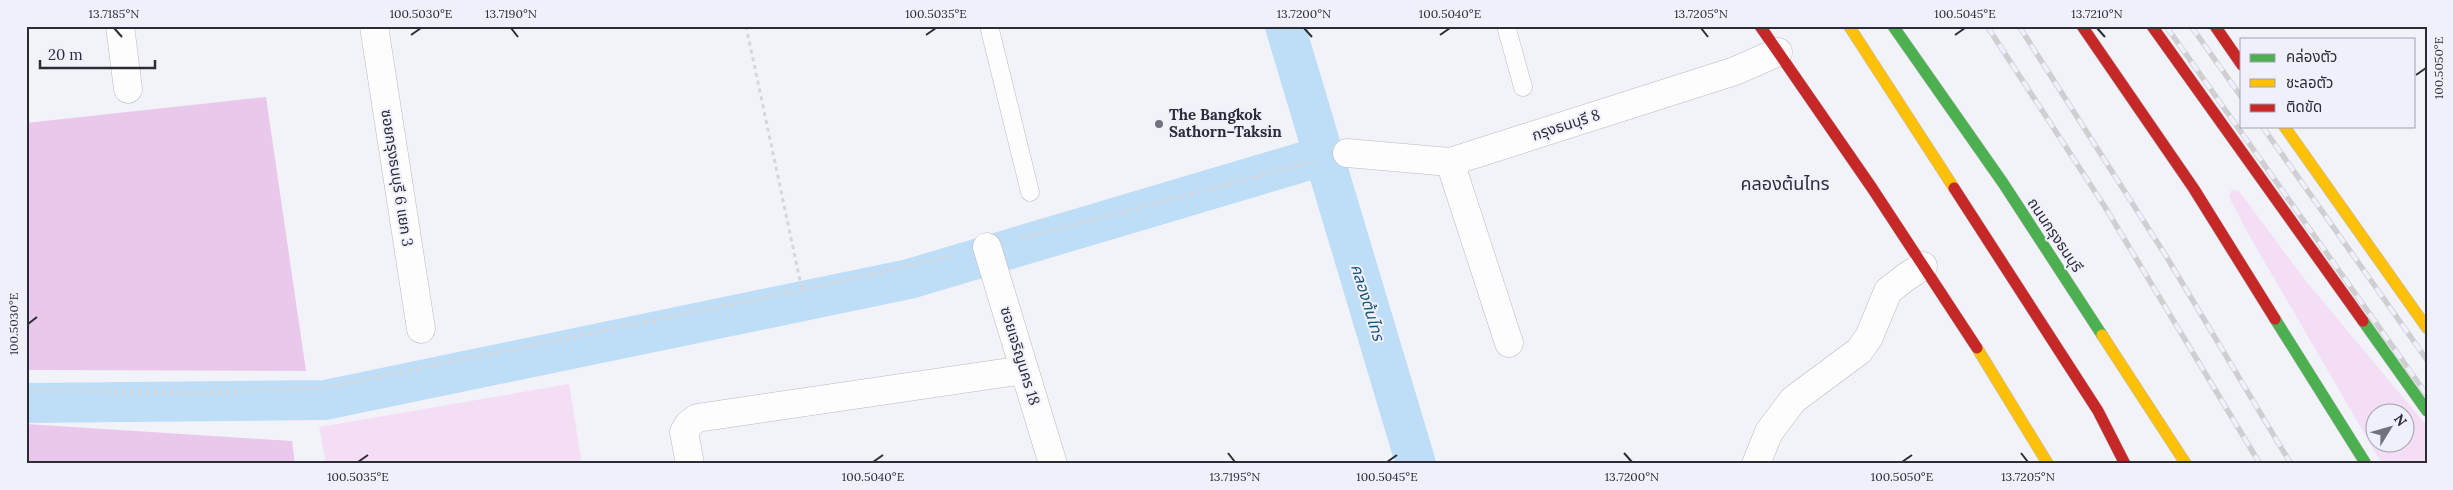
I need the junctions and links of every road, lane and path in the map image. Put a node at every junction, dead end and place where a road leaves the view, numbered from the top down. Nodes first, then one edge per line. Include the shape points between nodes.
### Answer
1 (120, 26) edge
2 (374, 26) edge
3 (746, 26) edge
4 (989, 26) edge
5 (1506, 26) edge
6 (1760, 26) edge
7 (1849, 26) edge
8 (1893, 26) edge
9 (2082, 26) edge
10 (2152, 26) edge
11 (2215, 26) edge
12 (1778, 52) junction
13 (2240, 62) edge
14 (1523, 88) dead end
15 (128, 89) dead end
16 (2285, 128) edge
17 (1347, 153) joint
18 (1450, 162) junction
19 (1030, 192) dead end
20 (987, 247) junction
21 (1923, 266) junction
22 (802, 290) junction
23 (2427, 328) edge
24 (421, 329) dead end
25 (1509, 343) dead end
26 (1024, 370) junction
27 (26, 390) edge
28 (2427, 411) edge
29 (690, 464) edge
30 (1053, 464) edge
31 (1756, 464) edge
32 (2048, 464) edge
33 (2124, 464) edge
34 (2186, 464) edge
35 (2366, 464) edge

1 - 15 street
2 - 24 street, ซอยกรุงธนบุรี 6 แยก 3
3 - 22 path
4 - 19 lane
5 - 14 lane
6 - 12 main road
7 - 33 main road via 2092,403
8 - 34 main road, ถนนกรุงธนบุรี via 2003,183
9 - 35 main road via 2194,189
10 - 28 main road
11 - 13 main road
12 - 18 street, กรุงธนบุรี 8 via 1735,71
12 - 21 main road
16 - 23 main road
17 - 18 street, กรุงธนบุรี 8
17 - 20 path
18 - 25 street
20 - 22 path
20 - 26 street, ซอยเจริญนคร 18
21 - 31 street via 1888,291 1869,337 1859,350 1793,400 1769,432
21 - 32 main road
22 - 27 path via 328,387 206,393
26 - 29 street via 697,418 684,432
26 - 30 street, ซอยเจริญนคร 18

